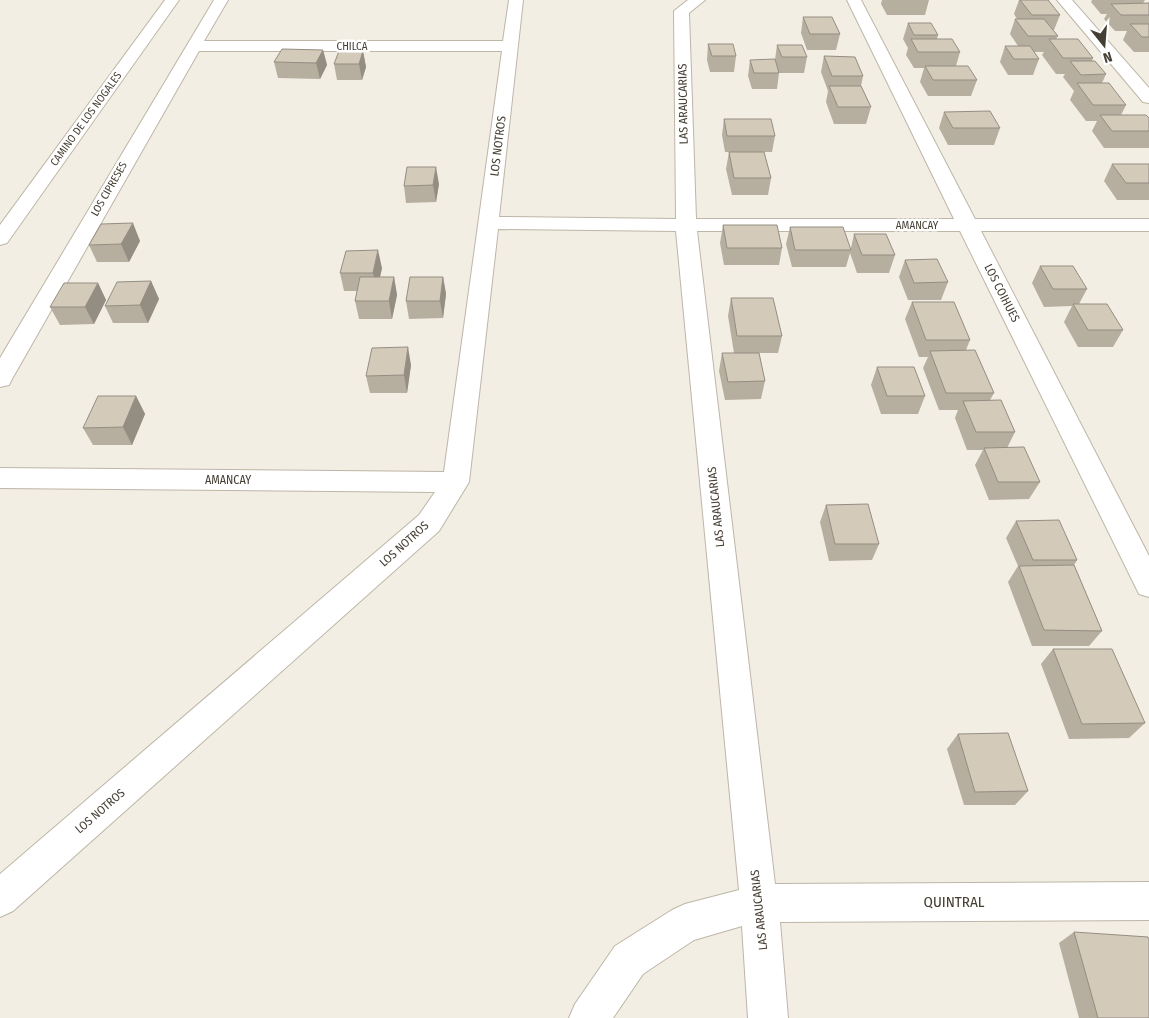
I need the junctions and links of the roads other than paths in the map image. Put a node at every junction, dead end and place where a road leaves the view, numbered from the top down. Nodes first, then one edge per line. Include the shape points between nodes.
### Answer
1 (172, 0) edge
2 (221, 0) edge
3 (516, 0) edge
4 (854, 0) edge
5 (1064, 0) edge
6 (695, 1) edge
7 (194, 46) junction
8 (510, 46) junction
9 (1149, 98) edge
10 (488, 223) junction
11 (686, 225) junction
12 (1149, 225) edge
13 (968, 226) junction
14 (0, 239) edge
15 (0, 379) edge
16 (0, 478) edge
17 (456, 482) junction
18 (1149, 585) edge
19 (0, 898) edge
20 (1149, 901) edge
21 (758, 903) junction
22 (589, 1018) edge
23 (768, 1018) edge

1 - 14 street, CAMINO DE LOS NOGALES
2 - 7 street, LOS CIPRESES
3 - 8 street, LOS NOTROS
4 - 13 street, LOS COIHUES
5 - 9 street
6 - 11 street, LAS ARAUCARIAS via 681,11
7 - 8 street, CHILCA
7 - 15 street, LOS CIPRESES
8 - 10 street, LOS NOTROS
10 - 11 street, AMANCAY
10 - 17 street, LOS NOTROS
11 - 13 street, AMANCAY
11 - 21 street, LAS ARAUCARIAS
12 - 13 street, AMANCAY
13 - 18 street, LOS COIHUES
16 - 17 street, AMANCAY
17 - 19 street, LOS NOTROS via 429,523
20 - 21 street, QUINTRAL
21 - 22 street, QUINTRAL via 685,923 629,960
21 - 23 street, LAS ARAUCARIAS

